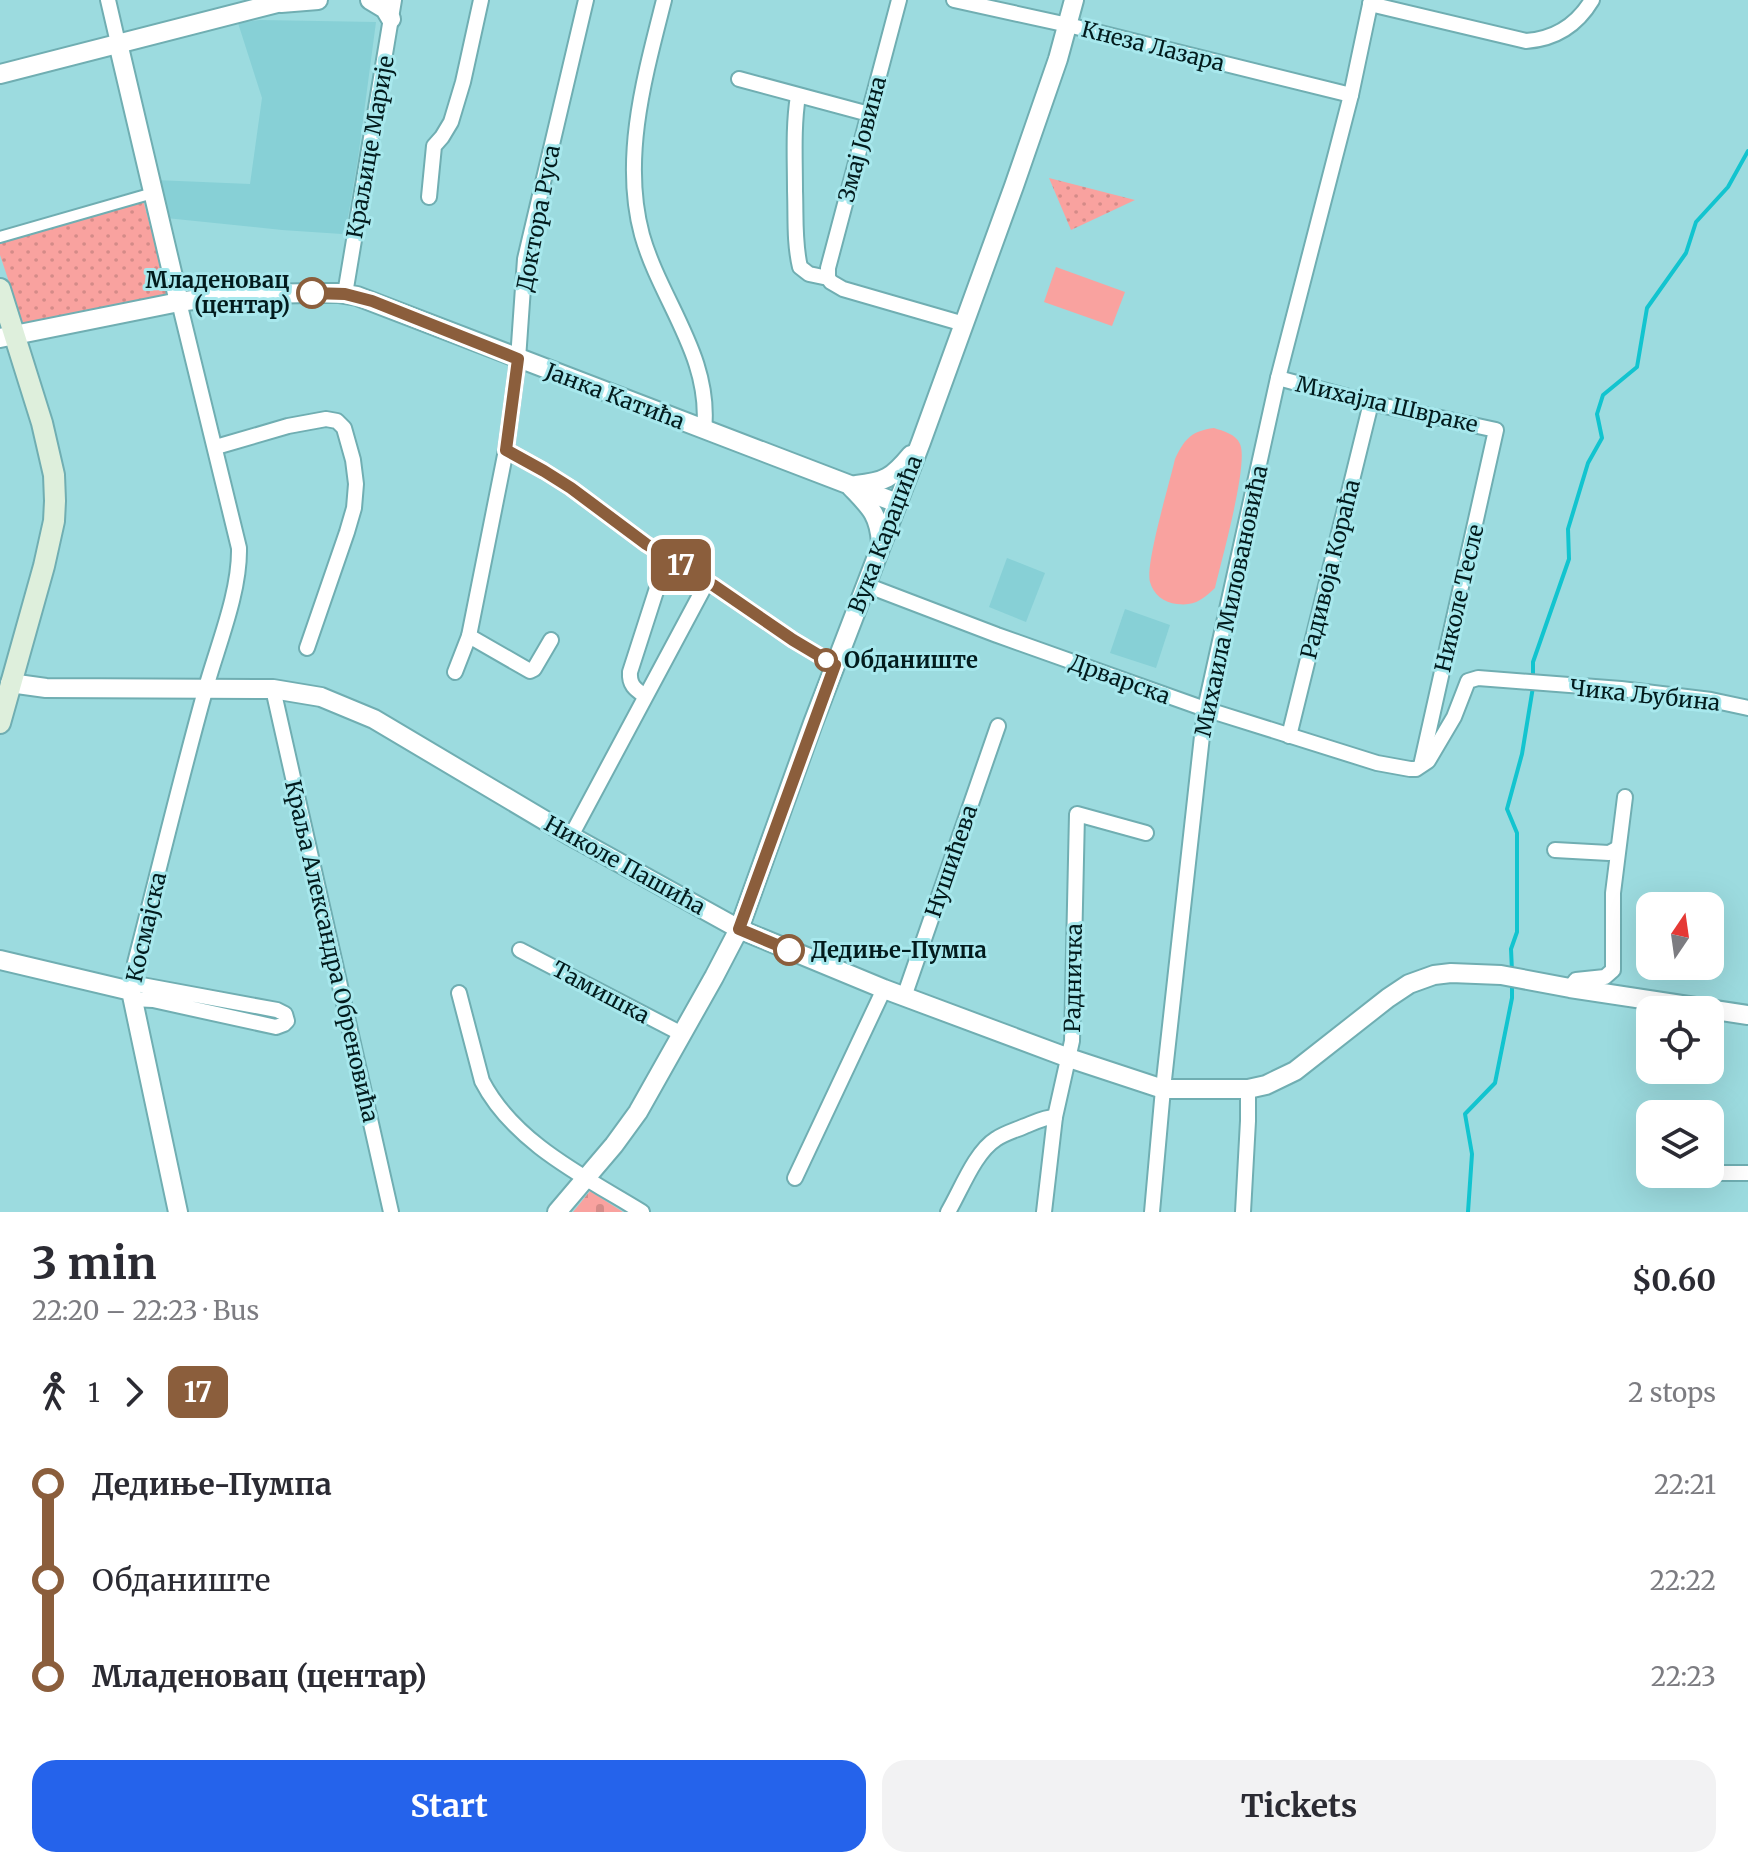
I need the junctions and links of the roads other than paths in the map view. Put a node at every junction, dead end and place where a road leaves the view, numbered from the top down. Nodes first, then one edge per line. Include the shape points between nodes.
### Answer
1 (108, 0) edge
2 (318, 0) edge
3 (370, 0) edge
4 (394, 0) edge
5 (481, 0) edge
6 (586, 0) edge
7 (664, 0) edge
8 (899, 0) edge
9 (954, 0) edge
10 (1074, 0) edge
11 (1592, 0) edge
12 (285, 2) edge
13 (1371, 2) edge
14 (391, 19) junction
15 (1068, 25) junction
16 (118, 43) junction
17 (0, 74) edge
18 (739, 79) dead end
19 (1351, 95) junction
20 (798, 96) junction
21 (869, 114) junction
22 (153, 193) junction
23 (429, 197) dead end
24 (0, 237) edge
25 (828, 278) junction
26 (0, 289) edge
27 (345, 294) junction
28 (179, 302) junction
29 (964, 324) junction
30 (7, 336) edge
31 (518, 359) junction
32 (1278, 378) junction
33 (1371, 403) junction
34 (704, 430) junction
35 (1496, 430) joint
36 (921, 442) junction
37 (216, 447) junction
38 (506, 450) junction
39 (849, 485) junction
40 (897, 503) junction
41 (881, 546) junction
42 (667, 557) junction
43 (707, 582) junction
44 (866, 585) junction
45 (469, 636) junction
46 (551, 640) dead end
47 (307, 648) dead end
48 (835, 665) junction
49 (455, 672) dead end
50 (5, 682) edge
51 (273, 689) junction
52 (205, 690) junction
53 (645, 696) junction
54 (1748, 708) edge
55 (1205, 709) junction
56 (0, 723) edge
57 (998, 726) dead end
58 (1289, 736) junction
59 (1421, 765) junction
60 (1625, 797) dead end
61 (1146, 833) dead end
62 (571, 836) junction
63 (1618, 848) junction
64 (1555, 850) dead end
65 (739, 929) junction
66 (520, 950) dead end
67 (0, 960) edge
68 (0, 970) edge
69 (56, 974) junction
70 (1570, 988) junction
71 (884, 989) junction
72 (131, 991) junction
73 (459, 993) dead end
74 (904, 997) junction
75 (1748, 1015) edge
76 (682, 1034) junction
77 (1069, 1058) junction
78 (1163, 1089) junction
79 (1248, 1089) junction
80 (1055, 1117) junction
81 (1724, 1173) edge
82 (1748, 1173) edge
83 (586, 1178) junction
84 (795, 1178) dead end
85 (178, 1212) edge
86 (391, 1212) edge
87 (557, 1212) edge
88 (642, 1212) edge
89 (948, 1212) edge
90 (1044, 1212) edge
91 (1152, 1212) edge
92 (1243, 1212) edge

1 - 16 street
2 - 12 street
3 - 14 street
4 - 14 street, Краљице Марије
5 - 23 street via 451,122 434,146
6 - 31 street, Доктора Руса via 525,259
7 - 34 street via 637,126 634,193 649,255 696,359
8 - 21 street, Змај Јовина
9 - 15 street, Кнеза Лазара
10 - 15 street, Вука Караџића
11 - 13 street via 1568,27 1526,41
12 - 16 street
13 - 19 street, Михаила Миловановића
14 - 27 street, Краљице Марије
15 - 19 street, Кнеза Лазара
15 - 29 street, Вука Караџића
16 - 17 street
16 - 22 street
18 - 20 street
19 - 32 street, Михаила Миловановића
20 - 21 street
20 - 25 street via 800,267
21 - 25 street, Змај Јовина
22 - 24 street
22 - 28 street
25 - 29 street via 843,289
26 - 30 main road
27 - 28 street, Јанка Катића via 266,293
27 - 31 street, Јанка Катића
28 - 30 street, Јанка Катића
28 - 37 street
29 - 36 street, Вука Караџића
30 - 50 main road via 42,423 55,501 44,566
31 - 34 street, Јанка Катића
31 - 38 street, Доктора Руса
32 - 33 street, Михајла Швраке
32 - 55 street, Михаила Миловановића
33 - 35 street, Михајла Швраке
33 - 58 street, Радивоја Кораћа
34 - 39 street, Јанка Катића
35 - 59 street, Николе Тесле
36 - 39 street via 896,473 881,482
36 - 40 street, Вука Караџића
37 - 47 street via 326,419 344,428 353,460 354,508
37 - 52 street via 239,559
38 - 42 street via 571,488
38 - 45 street, Доктора Руса
39 - 40 street, Јанка Катића
39 - 41 street via 878,521
40 - 41 street, Вука Караџића
41 - 44 street, Вука Караџића
42 - 43 street
42 - 53 street via 630,672 632,687
43 - 48 street
43 - 53 street
44 - 48 street, Вука Караџића
44 - 55 street, Дрварска
45 - 46 street via 530,671
45 - 49 street, Доктора Руса
48 - 65 street, Вука Караџића
50 - 52 street, Николе Пашића via 46,688
50 - 56 main road
51 - 52 street, Николе Пашића
51 - 62 street, Николе Пашића via 321,697 374,719
51 - 86 street, Краља Александра Обреновића
52 - 72 street, Космајска
53 - 62 street
54 - 59 street, Чика Љубина via 1621,689 1478,678 1468,681 1454,717
55 - 58 street, Дрварска
55 - 78 street, Михаила Миловановића
57 - 74 street, Нушићева
58 - 59 street, Дрварска via 1377,763 1410,769
60 - 63 street
61 - 77 street, Радничка via 1077,814
62 - 65 street, Николе Пашића
63 - 64 street via 1609,853
63 - 70 street via 1613,970 1605,977 1576,980
65 - 71 street, Николе Пашића
65 - 76 street, Вука Караџића
66 - 76 street, Тамишка
67 - 69 street
68 - 69 street
69 - 72 street
70 - 75 street
70 - 79 street, Николе Пашића via 1501,975 1434,975 1388,998 1295,1071
71 - 74 street, Николе Пашића
71 - 84 street
72 - 72 street via 276,1027 287,1021 277,1010
72 - 85 street, Космајска
73 - 83 street via 488,1093 519,1130
74 - 77 street, Николе Пашића
76 - 83 street, Вука Караџића via 638,1112
77 - 78 street, Николе Пашића
77 - 80 street, Радничка
78 - 79 street, Николе Пашића
78 - 91 street, Михаила Миловановића
79 - 92 street
80 - 89 street via 988,1145
80 - 90 street, Радничка
81 - 82 street
83 - 87 street, Вука Караџића
83 - 88 street

